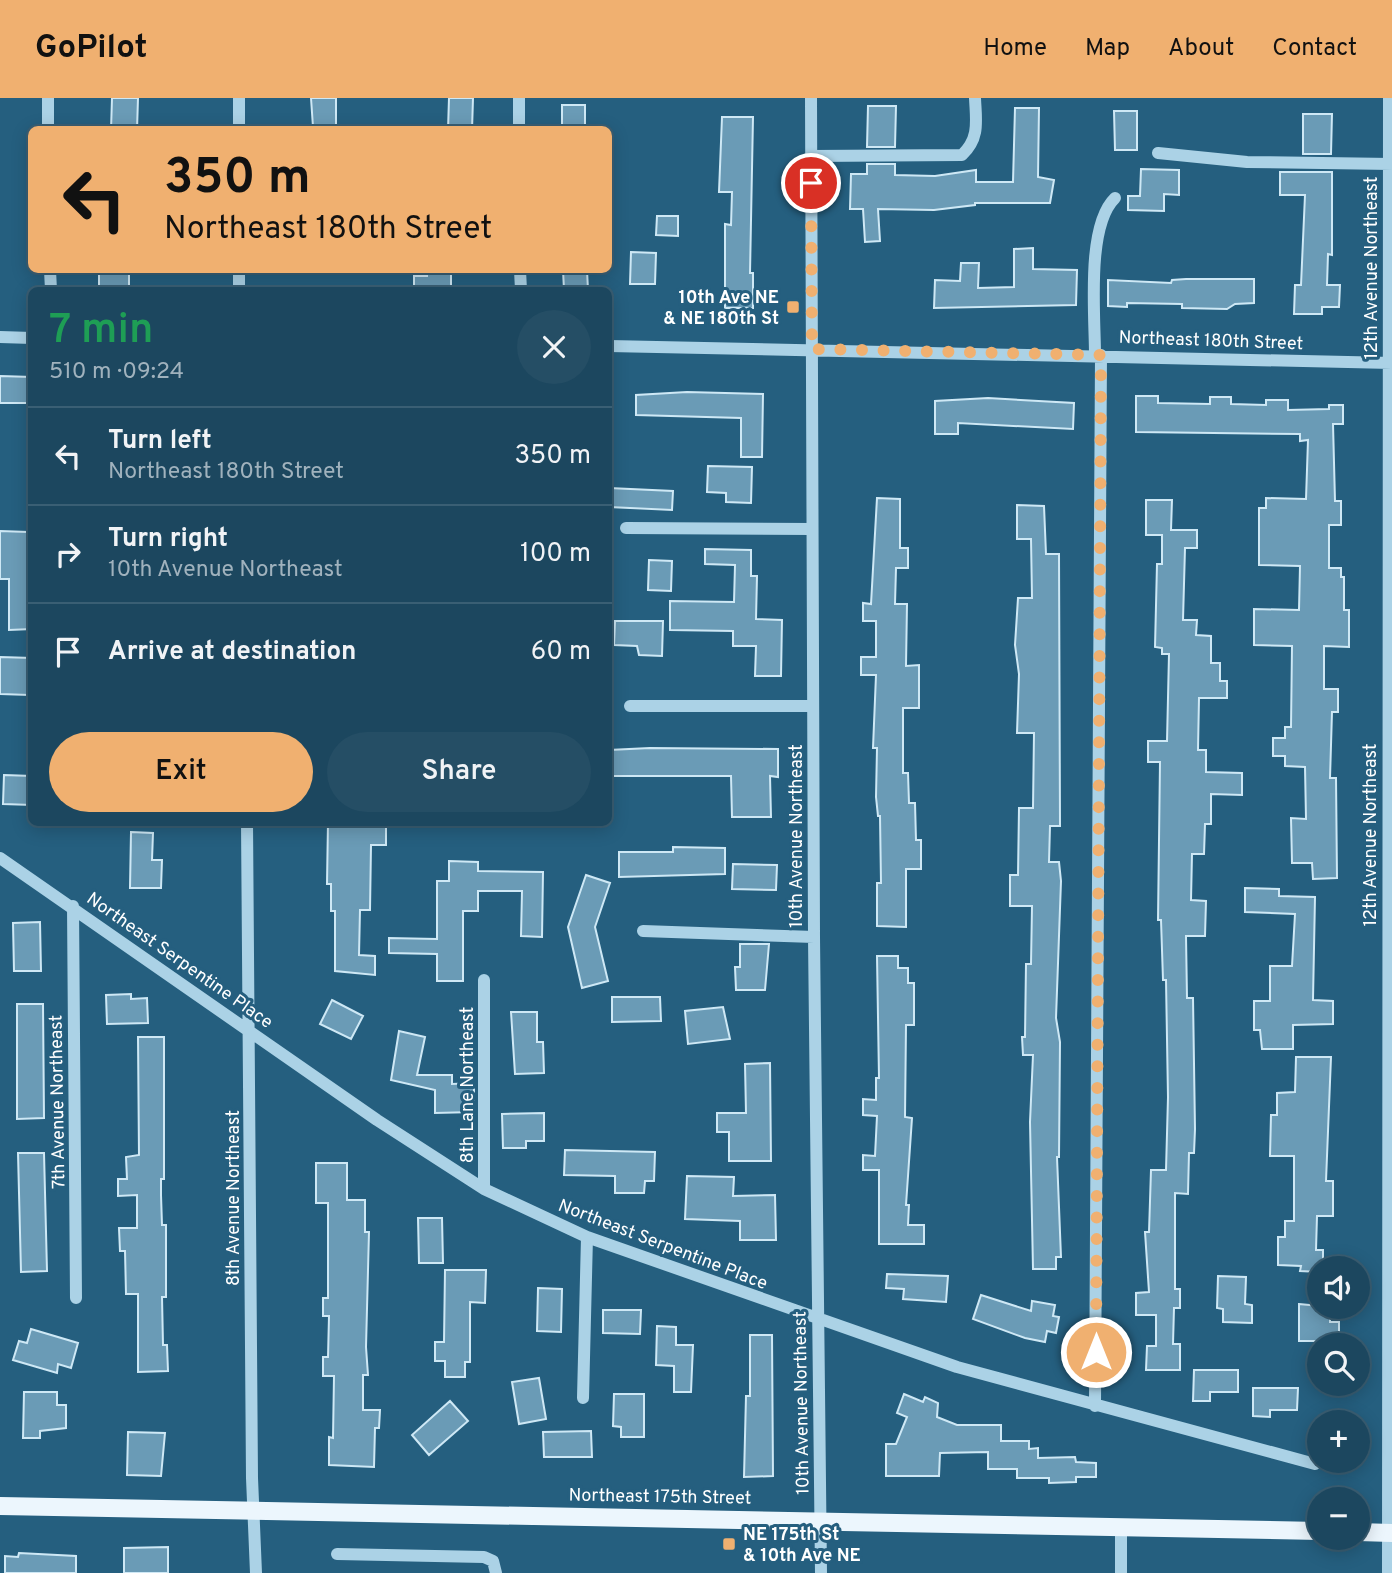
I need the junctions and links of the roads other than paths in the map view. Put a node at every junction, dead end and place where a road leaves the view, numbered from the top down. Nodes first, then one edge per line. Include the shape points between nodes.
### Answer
1 (48, 98) edge
2 (239, 98) edge
3 (519, 98) edge
4 (811, 98) edge
5 (975, 98) edge
6 (1389, 98) edge
7 (48, 126) edge
8 (239, 126) edge
9 (519, 126) edge
10 (1158, 153) dead end
11 (811, 156) junction
12 (1390, 164) edge
13 (1115, 198) dead end
14 (0, 337) edge
15 (28, 338) edge
16 (612, 346) edge
17 (812, 349) junction
18 (1098, 355) junction
19 (1390, 363) edge
20 (626, 528) dead end
21 (812, 529) junction
22 (1390, 635) edge
23 (630, 706) dead end
24 (813, 706) junction
25 (247, 826) edge
26 (0, 858) edge
27 (1390, 876) edge
28 (73, 906) junction
29 (643, 931) dead end
30 (814, 937) junction
31 (484, 980) dead end
32 (250, 1031) junction
33 (1390, 1047) edge
34 (484, 1189) junction
35 (1390, 1196) edge
36 (587, 1237) junction
37 (76, 1298) dead end
38 (817, 1319) junction
39 (1390, 1319) edge
40 (1390, 1372) edge
41 (583, 1398) dead end
42 (1095, 1406) junction
43 (1307, 1462) edge
44 (0, 1506) edge
45 (253, 1509) junction
46 (821, 1520) junction
47 (1121, 1526) junction
48 (1307, 1531) edge
49 (1370, 1532) edge
50 (1390, 1533) edge
51 (337, 1554) dead end
52 (256, 1573) edge
53 (496, 1573) edge
54 (821, 1573) edge
55 (1121, 1573) edge
56 (1388, 1573) edge

1 - 7 street
2 - 8 street
3 - 9 street
4 - 11 street, 10th Avenue Northeast
5 - 11 street via 973,145 962,155
6 - 12 street, 12th Avenue Northeast
10 - 12 street via 1247,162
11 - 17 street, 10th Avenue Northeast
12 - 19 street, 12th Avenue Northeast
13 - 18 street via 1102,216 1098,239
14 - 15 street
16 - 17 street, Northeast 180th Street
17 - 18 street, Northeast 180th Street
17 - 21 street, 10th Avenue Northeast
18 - 19 street, Northeast 180th Street
18 - 42 street
19 - 22 street, 12th Avenue Northeast
20 - 21 street
21 - 24 street, 10th Avenue Northeast
22 - 27 street, 12th Avenue Northeast
23 - 24 street
24 - 30 street, 10th Avenue Northeast
25 - 32 street, 8th Avenue Northeast
26 - 28 street, Northeast Serpentine Place
27 - 33 street, 12th Avenue Northeast
28 - 32 street, Northeast Serpentine Place
28 - 37 street, 7th Avenue Northeast
29 - 30 street
30 - 38 street, 10th Avenue Northeast
31 - 34 street, 8th Lane Northeast
32 - 34 street, Northeast Serpentine Place
32 - 45 street, 8th Avenue Northeast
33 - 35 street, 12th Avenue Northeast
34 - 36 street, Northeast Serpentine Place
35 - 39 street, 12th Avenue Northeast
36 - 38 street, Northeast Serpentine Place
36 - 41 street
38 - 42 street, Northeast Serpentine Place via 957,1367
38 - 46 street, 10th Avenue Northeast
39 - 40 street, 12th Avenue Northeast
40 - 50 street, 12th Avenue Northeast
42 - 43 street, Northeast Serpentine Place
44 - 45 main road, Northeast 175th Street
45 - 46 main road, Northeast 175th Street
45 - 52 street, 8th Avenue Northeast
46 - 47 main road, Northeast 175th Street
46 - 54 street, 10th Avenue Northeast
47 - 48 main road, Northeast 175th Street
47 - 55 street
49 - 50 main road
50 - 56 street, 12th Avenue Northeast
51 - 53 street via 484,1557 493,1561

